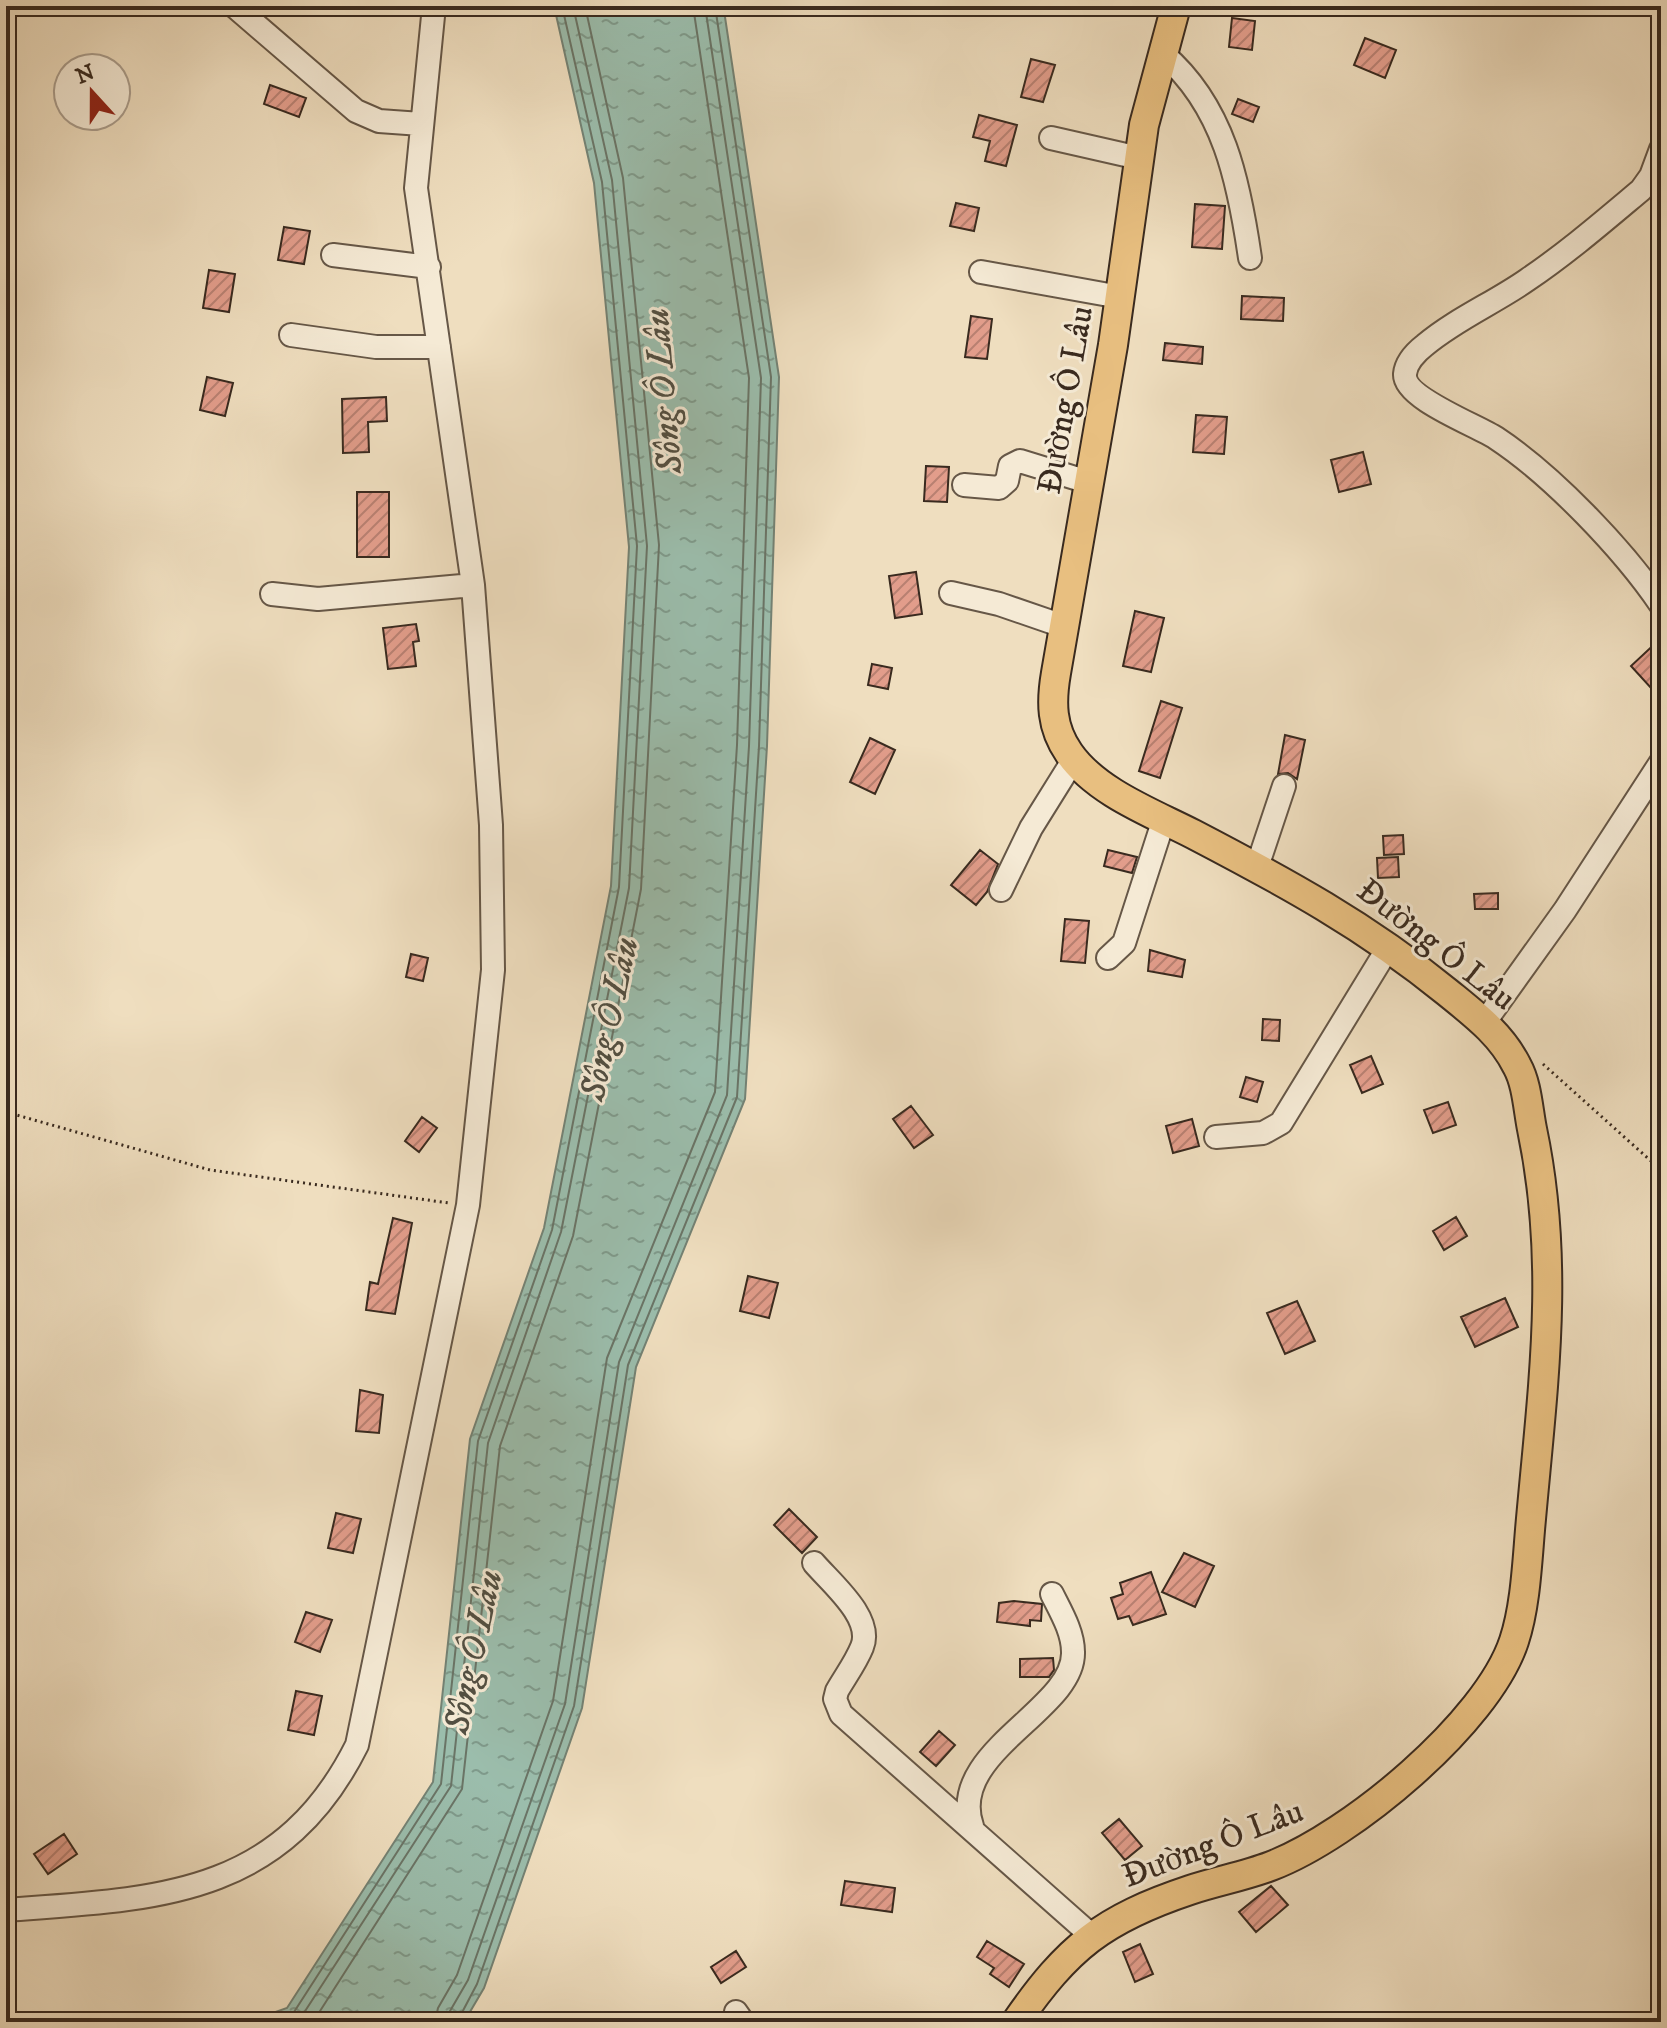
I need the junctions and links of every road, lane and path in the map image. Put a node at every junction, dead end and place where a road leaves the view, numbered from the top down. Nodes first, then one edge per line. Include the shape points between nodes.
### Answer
1 (234, 6) edge
2 (434, 6) edge
3 (1176, 6) edge
4 (1163, 54) junction
5 (421, 124) junction
6 (1051, 138) dead end
7 (1661, 149) edge
8 (1139, 158) junction
9 (333, 255) dead end
10 (1250, 258) dead end
11 (429, 267) junction
12 (981, 272) dead end
13 (1120, 297) junction
14 (291, 335) dead end
15 (439, 347) junction
16 (1088, 482) junction
17 (964, 485) dead end
18 (473, 585) junction
19 (951, 593) dead end
20 (272, 594) dead end
21 (1661, 605) edge
22 (1063, 626) junction
23 (1074, 759) junction
24 (1661, 762) edge
25 (1284, 786) dead end
26 (1164, 819) junction
27 (1257, 867) junction
28 (1001, 890) dead end
29 (1388, 948) junction
30 (1108, 958) dead end
31 (1484, 1023) junction
32 (1508, 1050) junction
33 (6, 1112) edge
34 (1216, 1137) dead end
35 (1661, 1170) edge
36 (468, 1205) junction
37 (814, 1563) dead end
38 (1052, 1594) dead end
39 (972, 1826) junction
40 (6, 1910) edge
41 (1092, 1936) junction
42 (1016, 2022) edge

1 - 5 street via 356,111 379,121
2 - 5 street
3 - 4 main road, Đường Ô Lâu
4 - 8 main road, Đường Ô Lâu
4 - 10 street via 1209,106 1234,171
5 - 11 street via 416,188
6 - 8 street
7 - 21 street via 1641,190 1528,280 1423,346 1405,373 1406,384 1416,395 1509,446 1547,480 1626,560
8 - 13 main road, Đường Ô Lâu
9 - 11 street
11 - 15 street
12 - 13 street
13 - 16 main road, Đường Ô Lâu
14 - 15 street via 376,347
15 - 18 street
16 - 17 street via 1020,461 1010,466 1007,481 999,488
16 - 22 main road, Đường Ô Lâu
18 - 20 street via 318,599
18 - 36 street via 494,904 489,1025
19 - 22 street
22 - 23 main road, Đường Ô Lâu via 1051,704 1059,736
23 - 26 main road, Đường Ô Lâu via 1092,779
23 - 28 street
24 - 31 street
25 - 27 street
26 - 27 main road, Đường Ô Lâu
26 - 30 street via 1124,943
27 - 29 main road, Đường Ô Lâu via 1310,895
29 - 31 main road, Đường Ô Lâu
29 - 34 street via 1281,1123 1263,1133
31 - 32 main road, Đường Ô Lâu
32 - 35 path via 1527,1052
32 - 41 main road, Đường Ô Lâu via 1521,1072 1543,1180 1550,1299 1527,1566 1514,1642 1491,1684 1450,1735 1409,1777 1325,1841 1271,1866 1187,1891
33 - 36 path via 210,1170
36 - 40 street via 357,1745 339,1781 311,1817 273,1849 230,1874 118,1902
37 - 39 street via 858,1615 864,1631 863,1646 837,1691 841,1714
38 - 39 street via 1072,1643 1071,1666 1059,1687 1008,1737 971,1789 966,1805
39 - 41 street
41 - 42 main road, Đường Ô Lâu via 1049,1975

